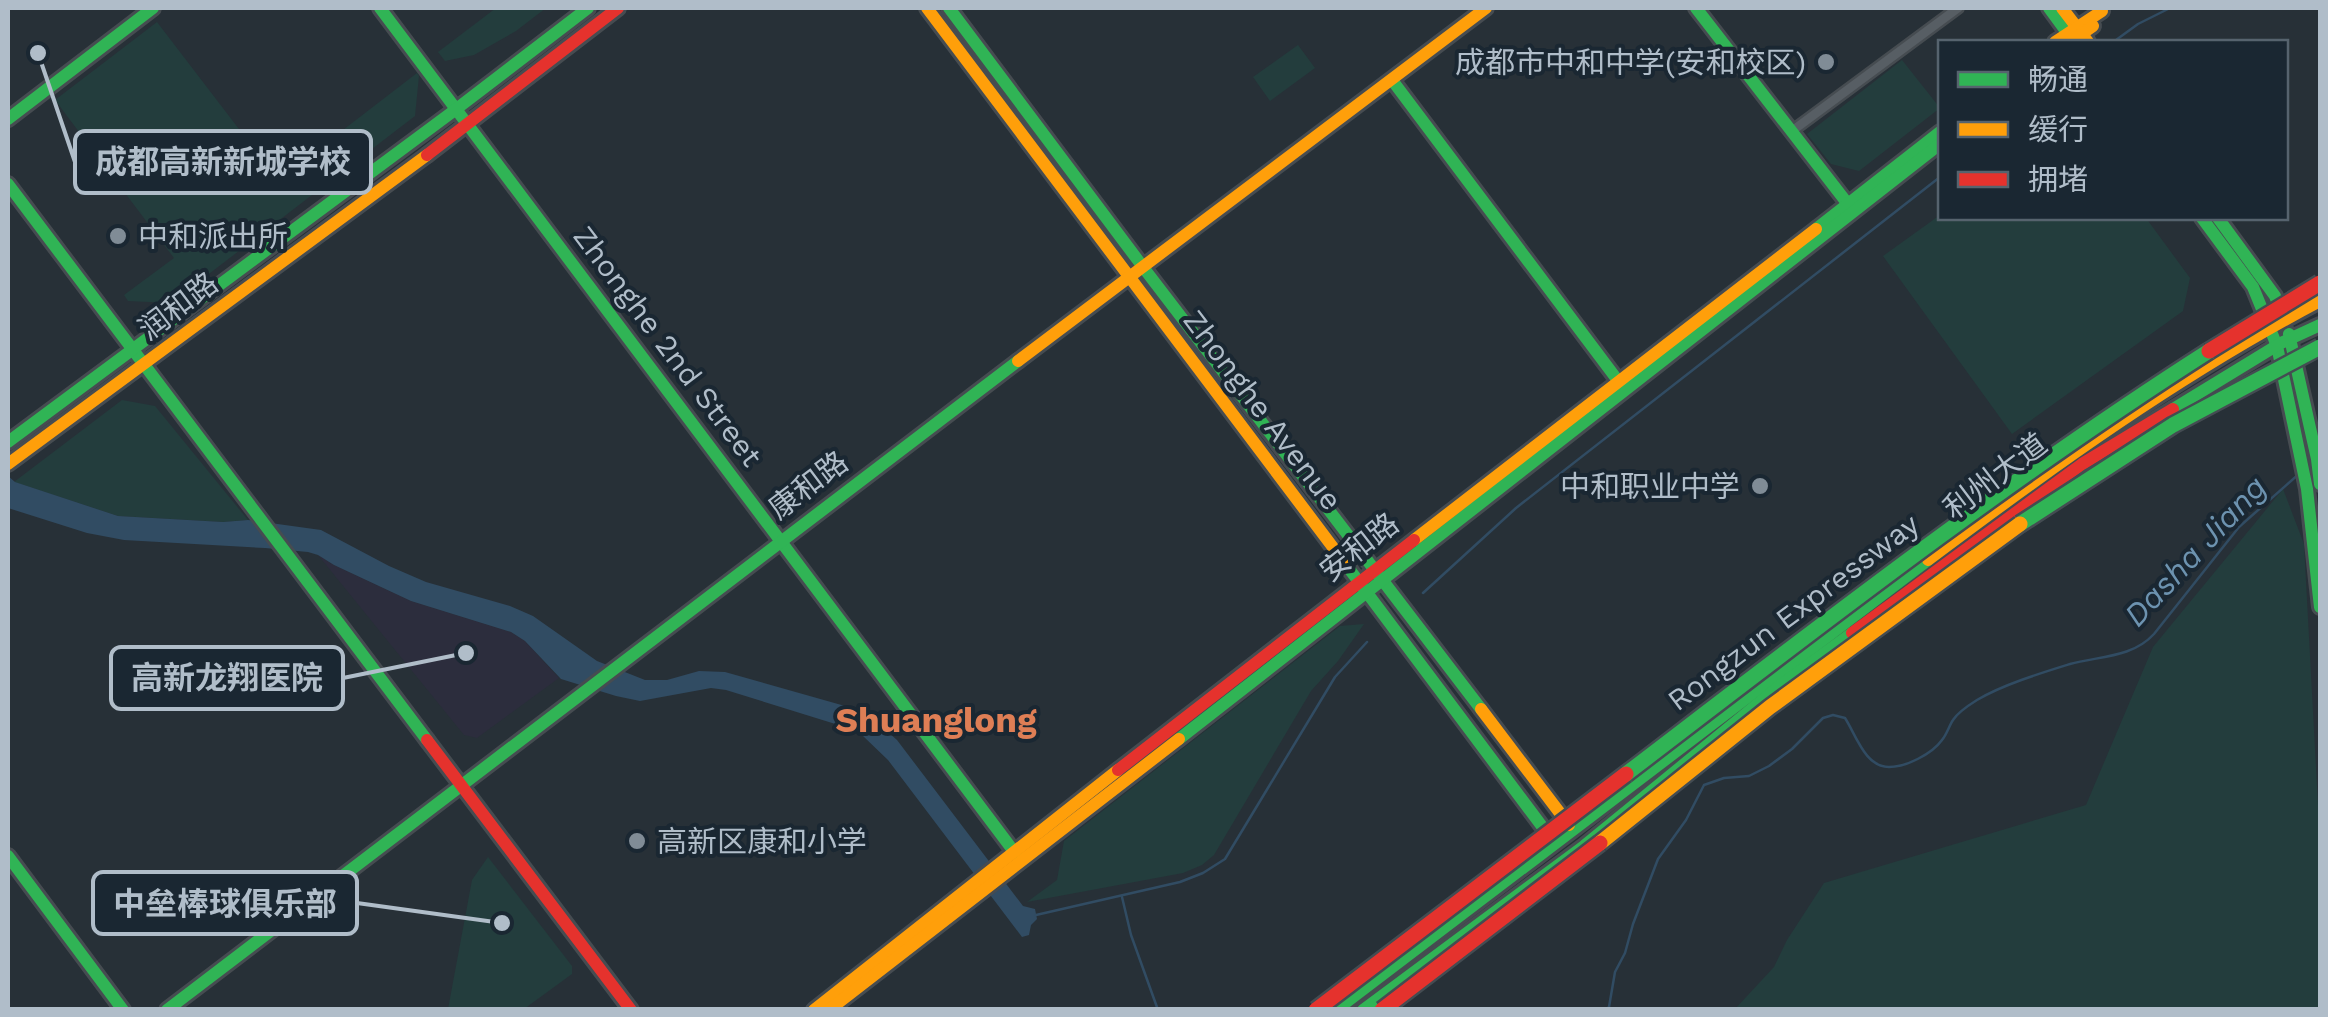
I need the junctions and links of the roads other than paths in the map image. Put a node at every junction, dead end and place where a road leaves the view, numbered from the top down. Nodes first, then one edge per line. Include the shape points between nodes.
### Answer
1 (153, 8) edge
2 (380, 8) edge
3 (390, 8) edge
4 (588, 8) edge
5 (618, 8) edge
6 (927, 8) edge
7 (950, 8) edge
8 (1486, 8) edge
9 (1696, 8) edge
10 (1958, 8) edge
11 (2049, 8) edge
12 (2062, 8) edge
13 (2073, 38) edge
14 (1392, 80) junction
15 (459, 108) junction
16 (8, 119) edge
17 (470, 122) junction
18 (1792, 131) junction
19 (1938, 134) edge
20 (1938, 145) edge
21 (8, 184) edge
22 (1851, 208) junction
23 (2203, 220) edge
24 (2219, 220) edge
25 (1136, 271) junction
26 (2320, 283) edge
27 (2320, 301) edge
28 (2277, 324) junction
29 (2320, 326) edge
30 (2284, 342) junction
31 (2320, 347) edge
32 (132, 348) junction
33 (144, 365) junction
34 (1622, 386) junction
35 (8, 442) edge
36 (8, 464) edge
37 (2314, 486) edge
38 (783, 538) junction
39 (1378, 576) junction
40 (1362, 588) junction
41 (2320, 607) edge
42 (462, 786) junction
43 (1574, 831) junction
44 (1556, 844) junction
45 (1020, 854) junction
46 (8, 856) edge
47 (972, 892) junction
48 (123, 1010) edge
49 (167, 1010) edge
50 (631, 1010) edge
51 (814, 1010) edge
52 (828, 1010) edge
53 (1316, 1010) edge
54 (1336, 1010) edge
55 (1363, 1010) edge
56 (1382, 1010) edge

1 - 16 main road
2 - 15 main road, Zhonghe 2nd Street
3 - 15 main road, Zhonghe 2nd Street
4 - 15 main road, 润和路
5 - 17 main road, 润和路
6 - 25 main road, Zhonghe Avenue
7 - 25 main road, Zhonghe Avenue
8 - 14 main road, 康和路
9 - 18 main road
10 - 18 street
11 - 13 main road
12 - 13 main road
14 - 25 main road, 康和路
14 - 34 main road
15 - 17 main road, Zhonghe 2nd Street
15 - 32 main road, 润和路
17 - 33 main road, 润和路
17 - 38 main road, Zhonghe 2nd Street
18 - 22 main road
19 - 22 main road, 安和路
20 - 22 main road, 安和路
21 - 32 main road
22 - 34 main road, 安和路
23 - 28 main road
24 - 28 main road via 2275,296
25 - 38 main road, 康和路
25 - 39 main road, Zhonghe Avenue
25 - 40 main road, Zhonghe Avenue
26 - 53 main road, Rongzun Expressway, bridge via 2044,460
27 - 28 main road, 利州大道
28 - 30 main road
28 - 43 main road, 利州大道 via 2030,482
29 - 30 main road, 利州大道
30 - 37 main road
30 - 55 main road, 利州大道 via 2082,464 1935,570
31 - 56 main road, Rongzun Expressway, bridge via 2174,425 2035,513 1770,708
32 - 33 main road
32 - 35 main road, 润和路
33 - 36 main road, 润和路
33 - 42 main road
34 - 39 main road, 安和路
37 - 41 main road
38 - 42 main road, 康和路
38 - 45 main road, Zhonghe 2nd Street
39 - 40 main road, 安和路
39 - 43 main road, Zhonghe Avenue
40 - 44 main road, Zhonghe Avenue
40 - 45 main road, 安和路
42 - 49 main road, 康和路
42 - 50 main road
43 - 44 main road, 利州大道
44 - 54 main road, 利州大道
45 - 47 main road, 安和路
46 - 48 main road
47 - 51 main road, 安和路
47 - 52 main road, 安和路

